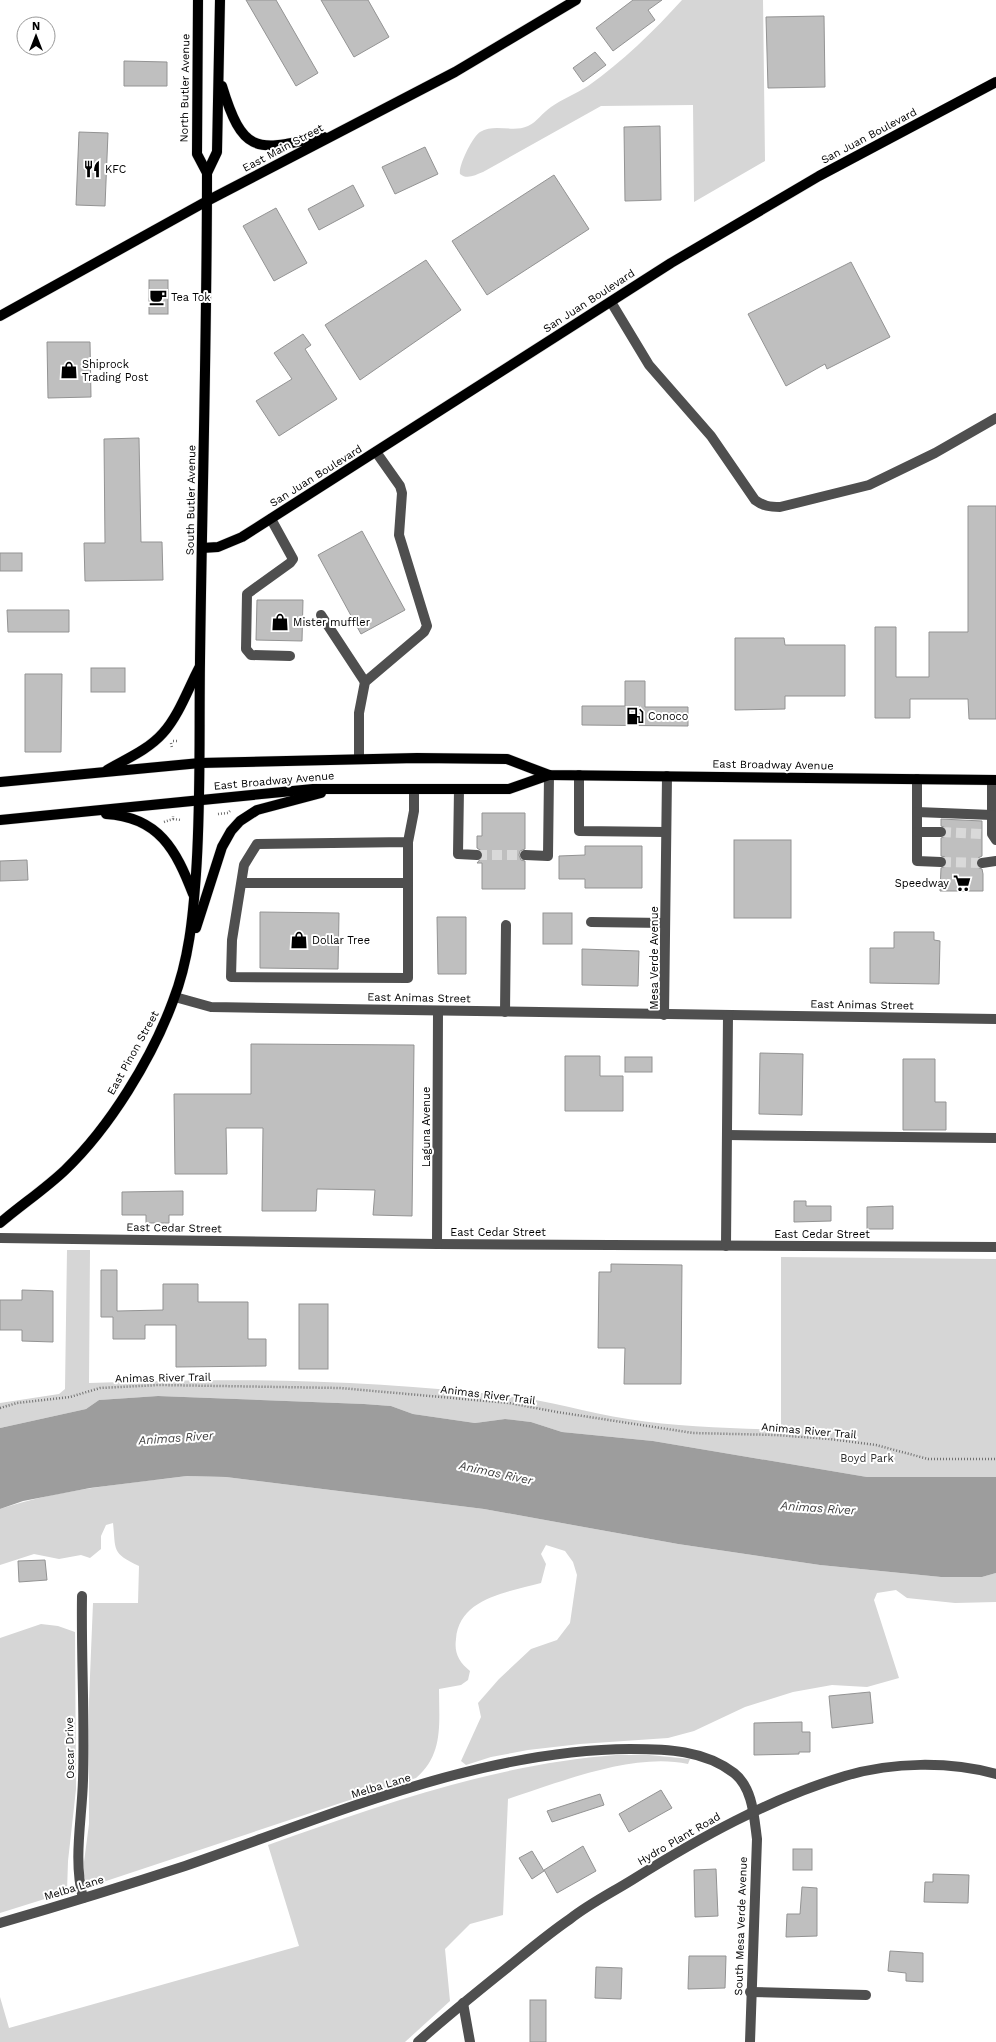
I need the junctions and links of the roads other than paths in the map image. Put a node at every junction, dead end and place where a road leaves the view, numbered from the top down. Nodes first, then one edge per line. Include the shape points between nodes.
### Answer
1 (198, 0) edge
2 (220, 0) edge
3 (576, 0) edge
4 (219, 76) junction
5 (996, 82) edge
6 (334, 135) junction
7 (207, 173) junction
8 (207, 201) junction
9 (610, 302) junction
10 (0, 316) edge
11 (996, 418) edge
12 (376, 452) junction
13 (271, 519) junction
14 (202, 548) junction
15 (321, 615) dead end
16 (290, 656) dead end
17 (200, 666) junction
18 (365, 682) junction
19 (359, 759) junction
20 (200, 763) junction
21 (102, 772) junction
22 (549, 775) junction
23 (580, 775) junction
24 (667, 776) junction
25 (917, 779) junction
26 (994, 780) edge
27 (0, 782) edge
28 (341, 788) junction
29 (414, 788) junction
30 (459, 789) junction
31 (200, 800) junction
32 (78, 812) junction
33 (917, 812) junction
34 (992, 815) junction
35 (0, 820) edge
36 (666, 832) junction
37 (917, 832) junction
38 (942, 832) tunnel mouth
39 (990, 836) edge
40 (408, 842) junction
41 (477, 855) tunnel mouth
42 (525, 855) tunnel mouth
43 (996, 861) edge
44 (941, 862) tunnel mouth
45 (982, 863) tunnel mouth
46 (242, 883) junction
47 (408, 884) junction
48 (194, 897) junction
49 (591, 922) dead end
50 (665, 923) junction
51 (506, 925) dead end
52 (188, 951) junction
53 (175, 997) junction
54 (438, 1011) junction
55 (505, 1012) junction
56 (664, 1015) junction
57 (728, 1015) junction
58 (996, 1018) edge
59 (727, 1135) junction
60 (996, 1138) edge
61 (0, 1223) edge
62 (0, 1238) edge
63 (437, 1244) junction
64 (726, 1246) junction
65 (996, 1247) edge
66 (82, 1596) dead end
67 (996, 1774) edge
68 (753, 1812) junction
69 (83, 1898) junction
70 (0, 1923) edge
71 (750, 1992) junction
72 (866, 1995) dead end
73 (463, 2003) junction
74 (418, 2042) edge
75 (470, 2042) edge
76 (750, 2042) edge

1 - 7 main road, North Butler Avenue via 197,154
2 - 4 main road, North Butler Avenue
3 - 6 main road, East Main Street via 455,72
4 - 6 main road via 234,121 253,142 262,146 274,146
4 - 7 main road, North Butler Avenue via 217,152
5 - 9 main road, San Juan Boulevard via 819,176
6 - 8 main road, East Main Street
7 - 8 main road, North Butler Avenue
8 - 10 main road, East Main Street
8 - 14 main road, South Butler Avenue
9 - 11 street via 649,364 711,436 755,500 771,507 869,485 935,453
9 - 12 main road, San Juan Boulevard
12 - 13 main road, San Juan Boulevard
12 - 18 street via 400,486 402,493 399,535 427,626 424,632
13 - 14 main road, San Juan Boulevard via 227,544
13 - 16 street via 293,559 247,594 246,649 251,655
14 - 17 main road, South Butler Avenue
15 - 18 street
17 - 20 main road, South Butler Avenue
17 - 21 main road via 178,711 164,732 145,749
18 - 19 street via 359,713
19 - 20 main road, East Broadway Avenue
19 - 22 main road, East Broadway Avenue via 507,759
20 - 21 main road, East Broadway Avenue
20 - 31 main road, South Butler Avenue
21 - 27 main road, East Broadway Avenue
22 - 23 main road, East Broadway Avenue
22 - 30 main road, East Broadway Avenue via 509,789
22 - 42 street via 548,856
23 - 24 main road, East Broadway Avenue
23 - 36 street via 579,832
24 - 25 main road, East Broadway Avenue
24 - 36 street, Mesa Verde Avenue
25 - 26 main road, East Broadway Avenue
25 - 33 street
26 - 34 street
28 - 29 main road, East Broadway Avenue
28 - 31 main road, East Broadway Avenue via 313,788
28 - 52 main road via 257,810 231,831 222,847
29 - 30 main road, East Broadway Avenue
29 - 40 street via 414,811
30 - 41 street via 458,854
31 - 32 main road, East Broadway Avenue
31 - 48 main road, East Pinon Street
32 - 35 main road, East Broadway Avenue
32 - 48 main road via 121,815 136,820 162,836 180,861
33 - 34 street
33 - 37 street
34 - 39 street
36 - 50 street, Mesa Verde Avenue
37 - 38 street
37 - 44 street via 917,861
40 - 46 street via 257,844 244,865
40 - 47 street
43 - 45 street
46 - 47 street
46 - 47 street via 232,940 231,977 408,978
48 - 52 main road, East Pinon Street
49 - 50 street
50 - 56 street, Mesa Verde Avenue
51 - 55 street
52 - 53 main road, East Pinon Street
53 - 54 street, East Animas Street via 211,1007
53 - 61 main road, East Pinon Street via 162,1028 123,1098 98,1132 66,1169
54 - 55 street, East Animas Street
54 - 63 street, Laguna Avenue
55 - 56 street, East Animas Street
56 - 57 street, Mesa Verde Avenue
57 - 58 street, East Animas Street
57 - 59 street
59 - 60 street
59 - 64 street
62 - 63 street, East Cedar Street
63 - 64 street, East Cedar Street
64 - 65 street, East Cedar Street
66 - 69 street, Oscar Drive via 83,1779 78,1862
67 - 68 street, Hydro Plant Road via 948,1766 882,1769 846,1776 793,1794
68 - 69 street, Melba Lane via 744,1782 705,1757 689,1752 647,1749 589,1751 525,1759 466,1772 355,1806
68 - 71 street, South Mesa Verde Avenue via 757,1839
68 - 73 street, Hydro Plant Road via 665,1859 571,1918
69 - 70 street, Melba Lane
71 - 72 street
71 - 76 street, South Mesa Verde Avenue
73 - 74 street, Hydro Plant Road
73 - 75 street

